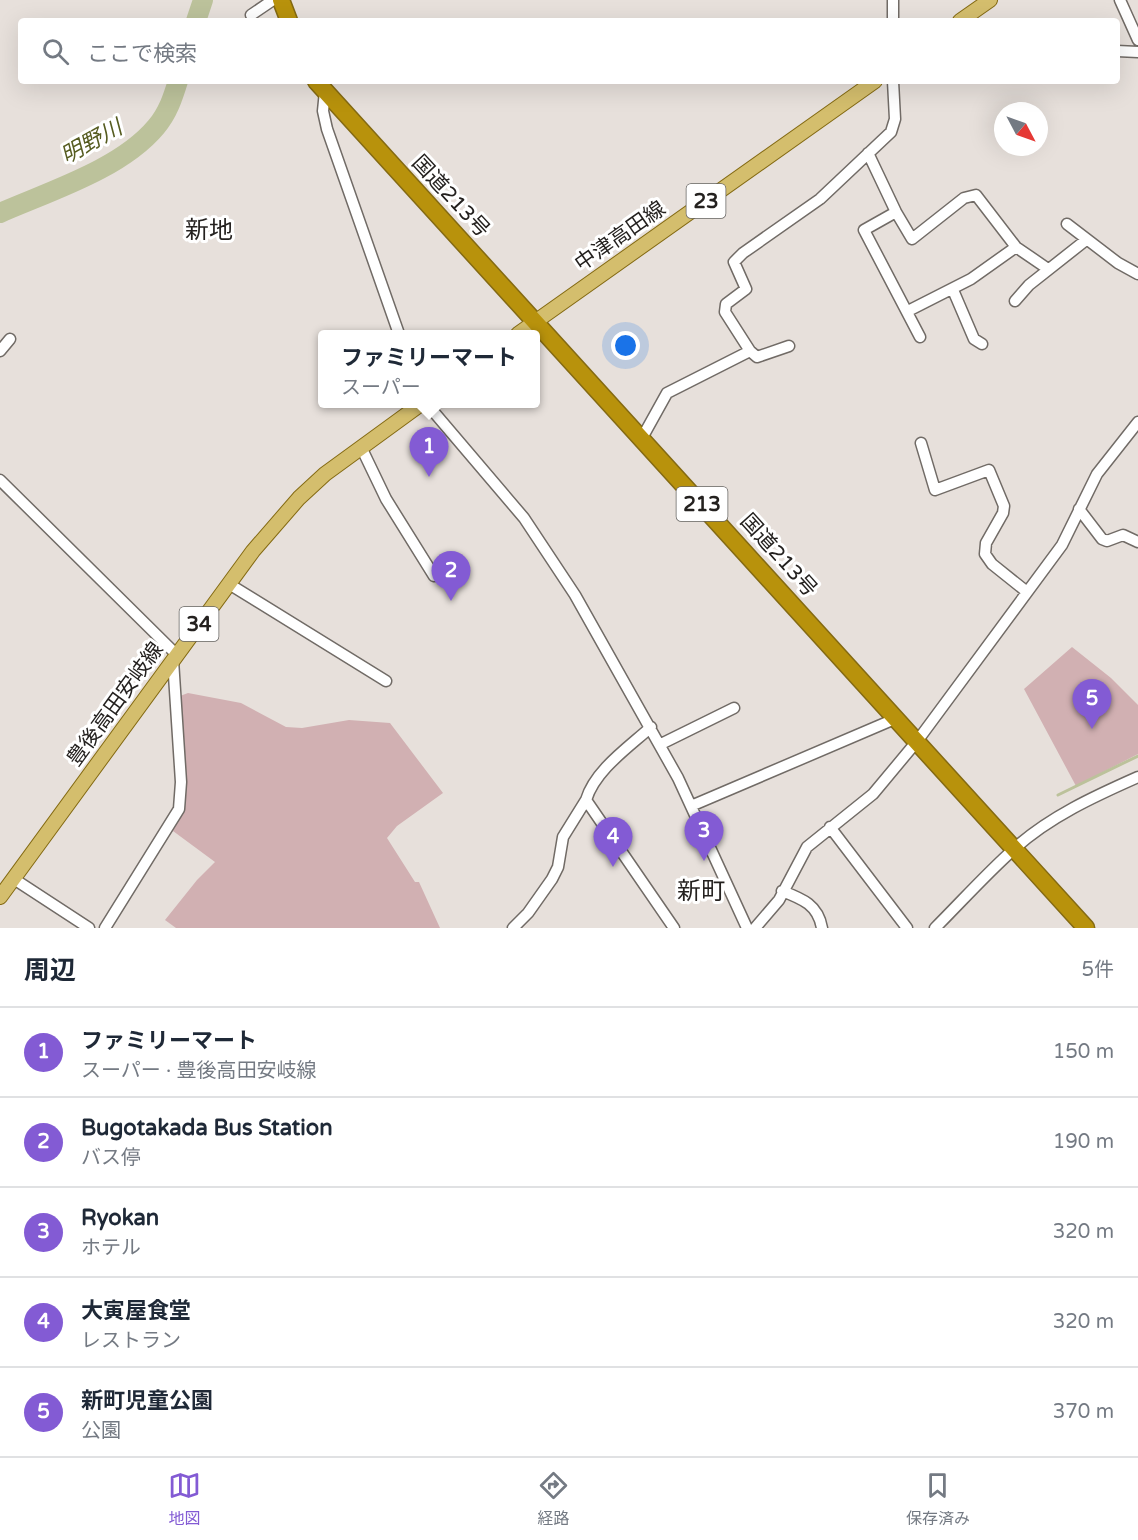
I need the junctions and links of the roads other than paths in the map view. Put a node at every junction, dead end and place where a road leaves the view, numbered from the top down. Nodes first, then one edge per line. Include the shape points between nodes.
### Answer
1 (273, 0) edge
2 (281, 0) edge
3 (893, 0) edge
4 (990, 0) edge
5 (1120, 0) edge
6 (251, 15) dead end
7 (288, 18) edge
8 (893, 18) edge
9 (964, 18) edge
10 (1138, 40) edge
11 (1120, 51) edge
12 (1138, 52) edge
13 (871, 84) edge
14 (893, 84) edge
15 (320, 86) edge
16 (868, 153) junction
17 (896, 212) junction
18 (1067, 224) dead end
19 (1086, 240) junction
20 (1016, 247) junction
21 (1048, 269) junction
22 (1138, 274) edge
23 (953, 290) junction
24 (1015, 301) dead end
25 (908, 311) junction
26 (536, 321) junction
27 (398, 330) edge
28 (524, 330) edge
29 (920, 336) dead end
30 (10, 339) dead end
31 (982, 344) dead end
32 (789, 346) dead end
33 (0, 351) edge
34 (750, 351) junction
35 (415, 408) edge
36 (430, 408) edge
37 (1138, 422) edge
38 (642, 438) junction
39 (921, 443) dead end
40 (361, 447) junction
41 (0, 480) edge
42 (1079, 509) junction
43 (1138, 542) edge
44 (434, 576) dead end
45 (228, 584) junction
46 (1027, 592) junction
47 (175, 657) junction
48 (386, 681) dead end
49 (734, 708) dead end
50 (897, 718) junction
51 (651, 727) junction
52 (918, 740) junction
53 (660, 744) junction
54 (1138, 777) edge
55 (586, 800) junction
56 (691, 806) junction
57 (830, 828) junction
58 (1015, 848) junction
59 (7, 879) edge
60 (782, 891) junction
61 (0, 897) edge
62 (1081, 926) edge
63 (89, 928) edge
64 (105, 928) edge
65 (513, 928) edge
66 (674, 928) edge
67 (747, 928) edge
68 (755, 928) edge
69 (822, 928) edge
70 (907, 928) edge
71 (935, 928) edge

1 - 6 street
2 - 7 highway
3 - 8 street
4 - 9 main road
5 - 10 street
11 - 12 street
13 - 26 main road, 中津高田線 / 23
14 - 16 street via 894,126
15 - 26 highway, 国道213号 / 213
15 - 27 street via 327,129
16 - 17 street
16 - 34 street via 805,211 736,258 734,262 746,289 726,304 724,312
17 - 20 street via 912,239 964,198 976,195
17 - 25 street via 864,230
18 - 19 street
19 - 21 street
19 - 22 street
20 - 21 street
20 - 23 street
21 - 24 street
23 - 25 street
23 - 31 street via 974,339
25 - 29 street
26 - 28 main road
26 - 38 highway, 国道213号 / 213
30 - 33 street
32 - 34 street via 757,357
34 - 38 street via 667,393
35 - 40 main road, 豊後高田安岐線 / 34
36 - 51 street via 524,518
37 - 42 street via 1097,474
38 - 50 highway, 国道213号 / 213
39 - 46 street via 935,490 989,470 1004,506 986,543 985,554
40 - 44 street via 386,499
40 - 45 main road, 豊後高田安岐線 / 34 via 298,498
41 - 47 street
42 - 43 street via 1102,539 1123,535
42 - 46 street via 1070,534
45 - 47 main road, 豊後高田安岐線 / 34
45 - 48 street
46 - 52 street
47 - 59 main road, 豊後高田安岐線 / 34
47 - 64 street via 179,809
49 - 53 street
50 - 52 highway, 国道213号 / 213
50 - 56 street
51 - 53 street
51 - 55 street via 604,771
52 - 57 street via 873,794
52 - 58 highway, 国道213号 / 213
53 - 56 street
54 - 58 street via 1077,806
55 - 65 street via 563,837 552,879
55 - 66 street
56 - 67 street
57 - 60 street via 807,847
57 - 70 street
58 - 62 highway, 国道213号 / 213
58 - 71 street
59 - 61 main road, 豊後高田安岐線
59 - 63 street
60 - 68 street
60 - 69 street via 813,906

